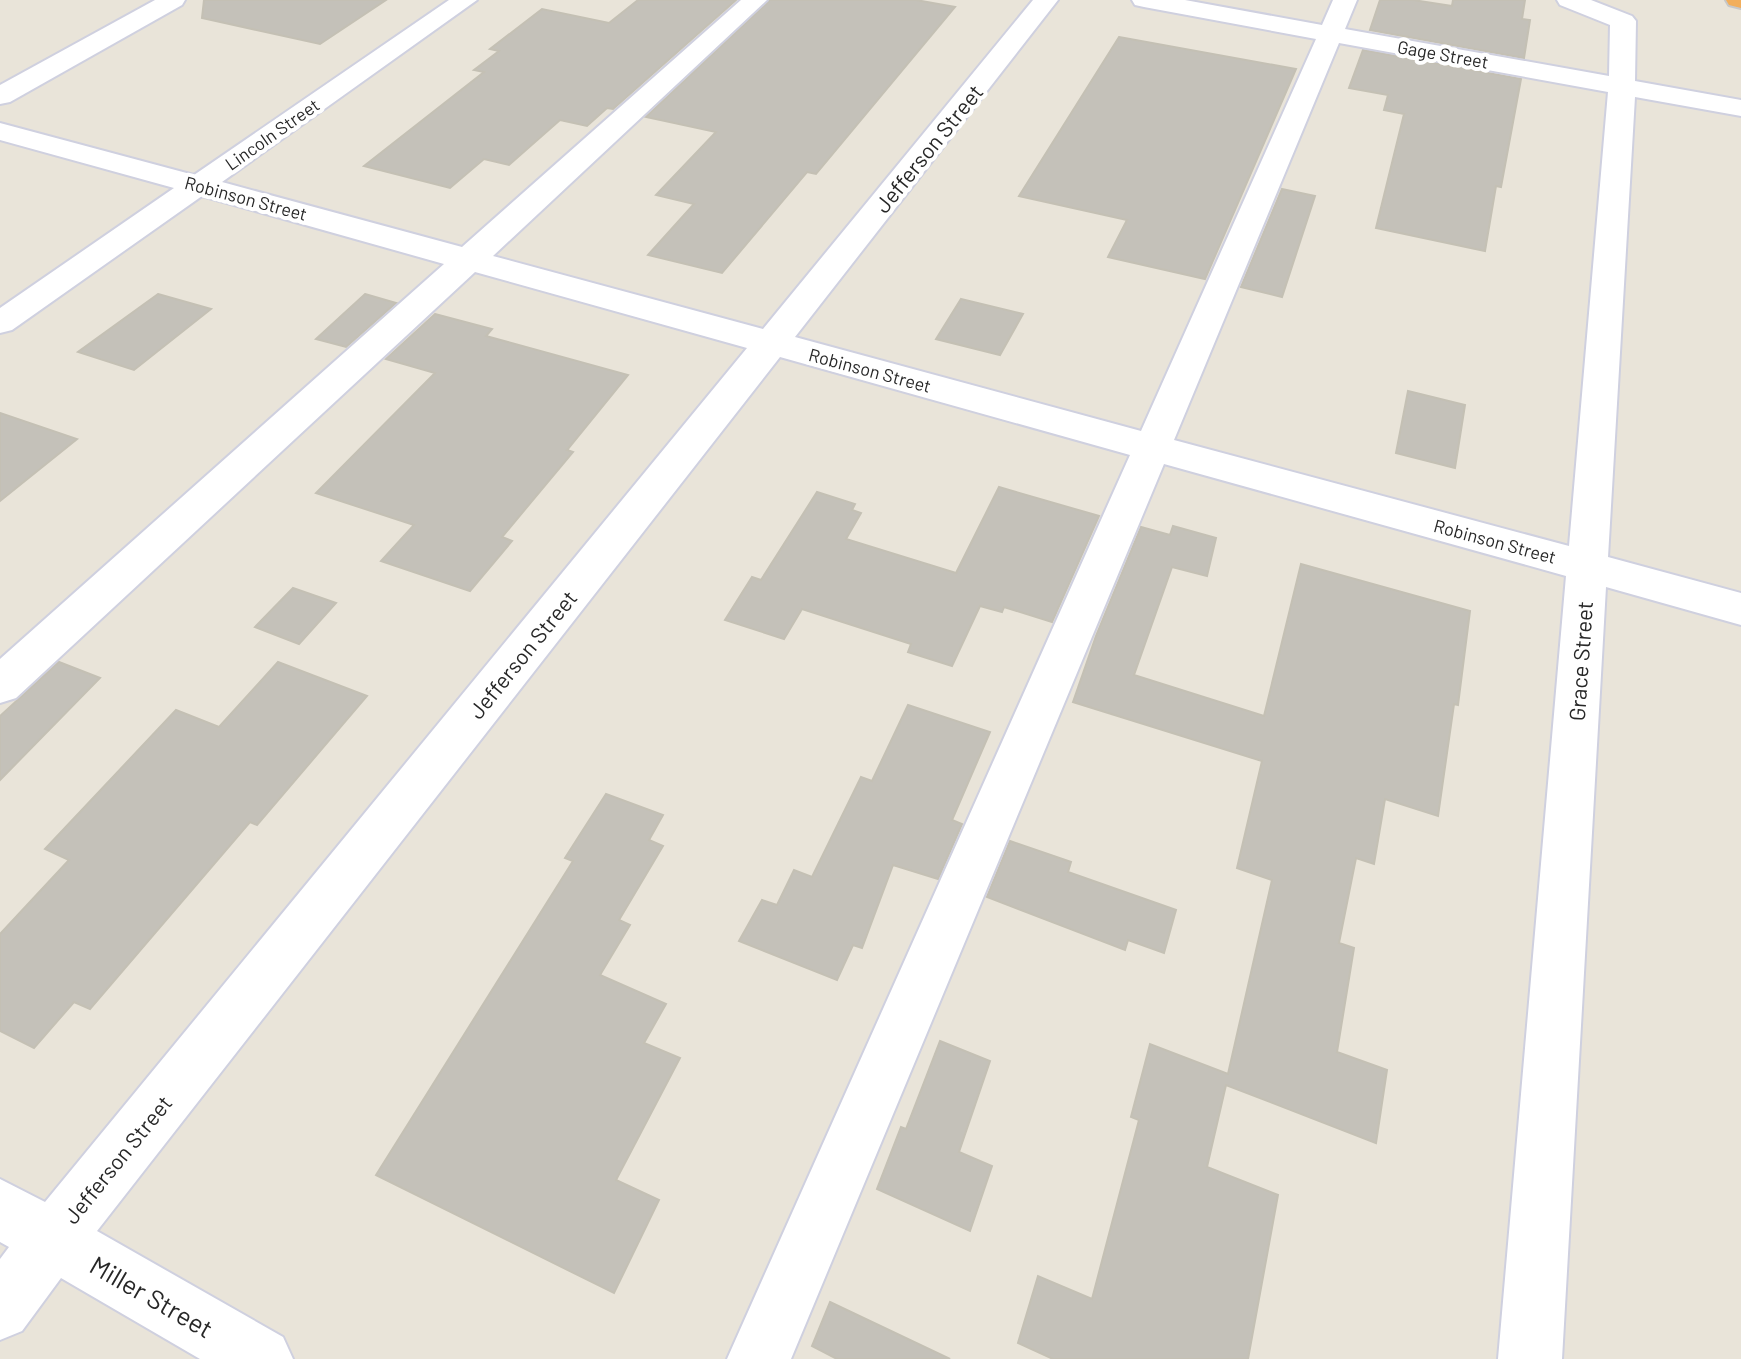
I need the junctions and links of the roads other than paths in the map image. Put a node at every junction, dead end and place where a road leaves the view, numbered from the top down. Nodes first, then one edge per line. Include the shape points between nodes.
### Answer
1 (173, 0) edge
2 (465, 0) edge
3 (755, 0) edge
4 (1046, 0) edge
5 (1144, 0) edge
6 (1569, 0) edge
7 (1338, 17) edge
8 (1622, 86) junction
9 (0, 96) edge
10 (1741, 108) edge
11 (0, 131) edge
12 (198, 185) junction
13 (469, 260) junction
14 (0, 323) edge
15 (772, 343) junction
16 (1154, 448) junction
17 (1587, 567) junction
18 (1741, 609) edge
19 (0, 685) edge
20 (0, 1209) edge
21 (53, 1239) junction
22 (0, 1309) edge
23 (261, 1359) edge
24 (759, 1359) edge
25 (1530, 1359) edge

1 - 9 street
2 - 12 street, Lincoln Street
3 - 13 street
4 - 15 street, Jefferson Street
5 - 7 street, Gage Street
6 - 8 street, Grace Street via 1623,21
7 - 8 street, Gage Street
7 - 16 street
8 - 10 street, Gage Street
8 - 17 street, Grace Street
11 - 12 street, Robinson Street
12 - 13 street, Robinson Street
12 - 14 street, Lincoln Street
13 - 15 street, Robinson Street
13 - 19 street
15 - 16 street, Robinson Street
15 - 21 street, Jefferson Street
16 - 17 street, Robinson Street
16 - 24 street
17 - 18 street, Robinson Street
17 - 25 street, Grace Street
20 - 21 street, Miller Street
21 - 22 street, Jefferson Street
21 - 23 street, Miller Street

